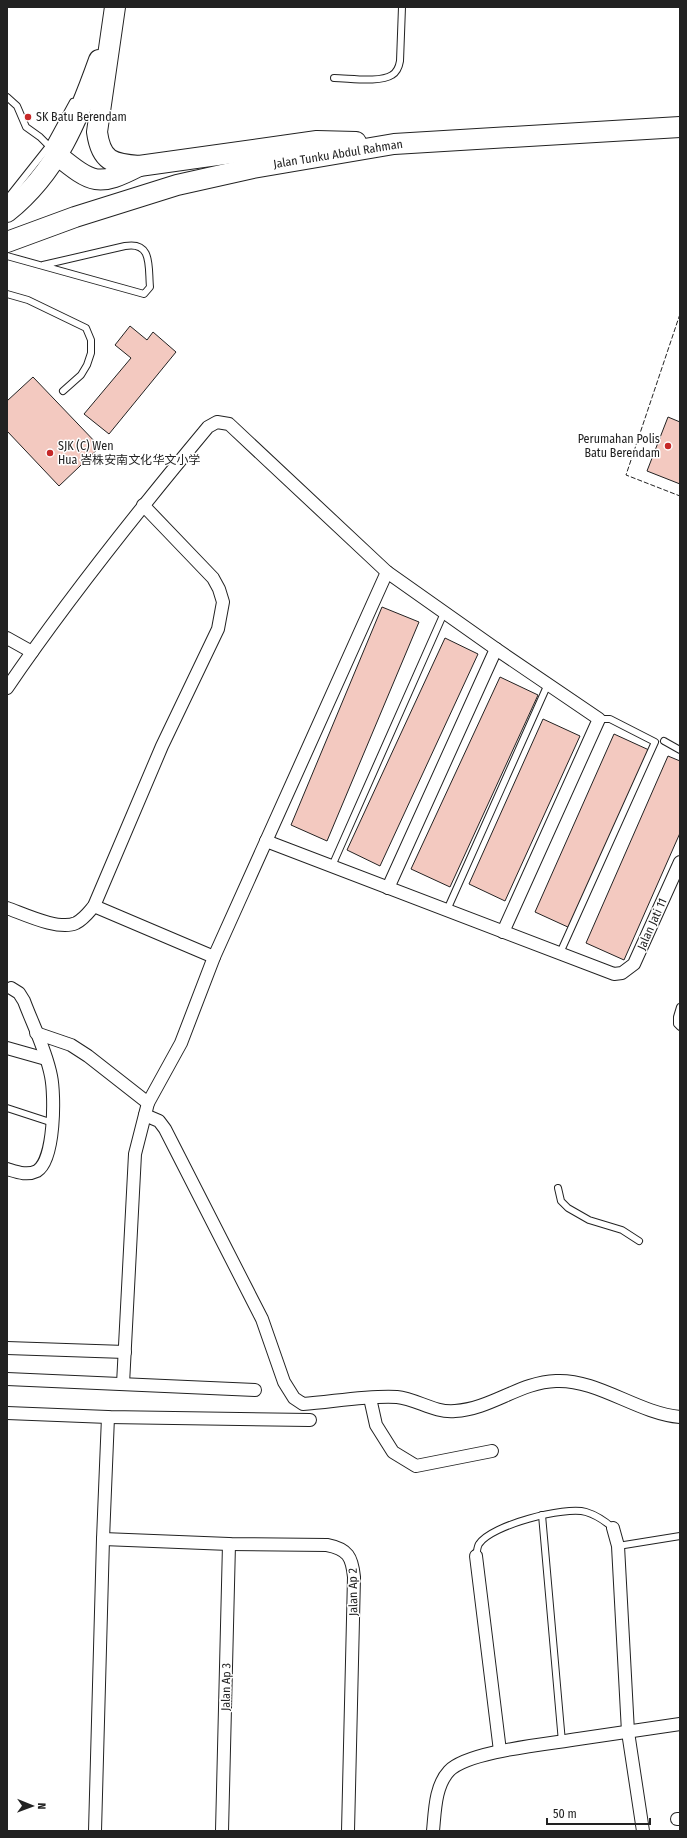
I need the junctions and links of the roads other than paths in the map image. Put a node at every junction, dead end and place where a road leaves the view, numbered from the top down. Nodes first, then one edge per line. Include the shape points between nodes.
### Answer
1 (402, 7) edge
2 (114, 14) edge
3 (102, 53) junction
4 (334, 78) dead end
5 (82, 86) dead end
6 (78, 93) dead end
7 (7, 97) edge
8 (680, 127) edge
9 (394, 144) junction
10 (53, 151) junction
11 (139, 166) junction
12 (7, 199) edge
13 (7, 212) edge
14 (7, 242) edge
15 (7, 256) edge
16 (43, 265) junction
17 (7, 294) edge
18 (63, 391) dead end
19 (143, 505) junction
20 (387, 572) junction
21 (444, 613) junction
22 (7, 638) edge
23 (496, 649) junction
24 (32, 652) junction
25 (548, 684) junction
26 (7, 688) edge
27 (599, 719) junction
28 (664, 740) dead end
29 (680, 750) edge
30 (266, 841) junction
31 (680, 862) edge
32 (332, 866) junction
33 (388, 888) junction
34 (94, 906) junction
35 (7, 908) edge
36 (448, 910) junction
37 (503, 932) junction
38 (560, 953) junction
39 (214, 957) junction
40 (9, 987) edge
41 (680, 1007) edge
42 (680, 1026) edge
43 (36, 1033) junction
44 (7, 1048) edge
45 (46, 1059) junction
46 (7, 1108) edge
47 (146, 1109) junction
48 (53, 1123) junction
49 (7, 1169) edge
50 (558, 1188) dead end
51 (639, 1241) dead end
52 (7, 1348) edge
53 (125, 1352) junction
54 (7, 1379) edge
55 (123, 1384) junction
56 (255, 1390) dead end
57 (370, 1398) junction
58 (7, 1413) edge
59 (108, 1417) junction
60 (680, 1417) edge
61 (310, 1420) dead end
62 (492, 1451) dead end
63 (542, 1515) junction
64 (613, 1528) joint
65 (680, 1536) edge
66 (103, 1539) junction
67 (229, 1544) junction
68 (618, 1546) junction
69 (476, 1556) joint
70 (680, 1724) edge
71 (628, 1732) junction
72 (562, 1742) junction
73 (500, 1751) junction
74 (95, 1831) edge
75 (222, 1831) edge
76 (348, 1831) edge
77 (433, 1831) edge
78 (642, 1831) edge

1 - 4 lane via 400,61 393,75 376,79
2 - 3 main road
2 - 11 main road via 97,132 99,147 108,160 123,165
3 - 5 lane
3 - 10 main road via 68,137
6 - 10 lane
7 - 10 lane via 17,106 26,127
8 - 9 main road, Jalan Tunku Abdul Rahman
9 - 11 main road via 317,141
9 - 14 main road, Jalan Tunku Abdul Rahman via 253,168 177,185 75,217
10 - 11 main road via 95,180 111,180
10 - 12 lane
10 - 13 main road via 50,168 26,197
15 - 16 lane
16 - 16 lane via 125,246 138,246 146,251 150,287 144,294
17 - 18 lane via 28,300 86,328 91,340 91,353 87,365 81,375
19 - 20 street via 208,427 223,422 229,424
19 - 24 street
19 - 34 street via 213,578 223,602 222,615 218,629 162,746
20 - 21 street
20 - 30 street
21 - 23 street
21 - 32 lane
22 - 24 street
23 - 25 street
23 - 33 street
24 - 26 street
25 - 27 street
25 - 36 lane
27 - 37 street
27 - 38 lane via 610,719 655,742
28 - 29 lane
30 - 32 street
30 - 39 street
31 - 38 street, Jalan Jati 11 via 634,964 622,973 614,974
32 - 33 street
33 - 36 street
34 - 35 street via 84,918 64,926
34 - 39 street
36 - 37 street
37 - 38 street
39 - 47 street via 180,1043
40 - 43 street via 19,993 24,1001
41 - 42 lane via 677,1024
43 - 45 street
43 - 47 street via 71,1045 88,1056
44 - 45 street
45 - 48 street via 52,1083
46 - 48 lane
47 - 53 street via 135,1161
47 - 57 street via 165,1129 262,1319 284,1382 294,1398 304,1404
48 - 49 street via 49,1149 38,1170 29,1174
50 - 51 lane via 561,1201 568,1208 589,1220 622,1230
52 - 53 street
53 - 55 street
54 - 55 street
55 - 56 street
57 - 60 street via 413,1399 434,1409 454,1412 476,1409 536,1384 574,1382 657,1413
57 - 62 street via 376,1425 393,1452 416,1466
58 - 59 street
59 - 61 street
59 - 66 street
63 - 64 lane via 586,1512
63 - 69 lane via 509,1524 488,1537 479,1544
63 - 72 lane
64 - 68 street
65 - 68 lane
66 - 67 street, Jalan Ap 2
66 - 74 street
67 - 75 street, Jalan Ap 3
67 - 76 street, Jalan Ap 2 via 328,1545 343,1550 350,1557 354,1577
68 - 71 street
69 - 73 street
70 - 71 street
71 - 72 street
71 - 78 street
72 - 73 street
73 - 77 street via 459,1763 449,1771 438,1795

